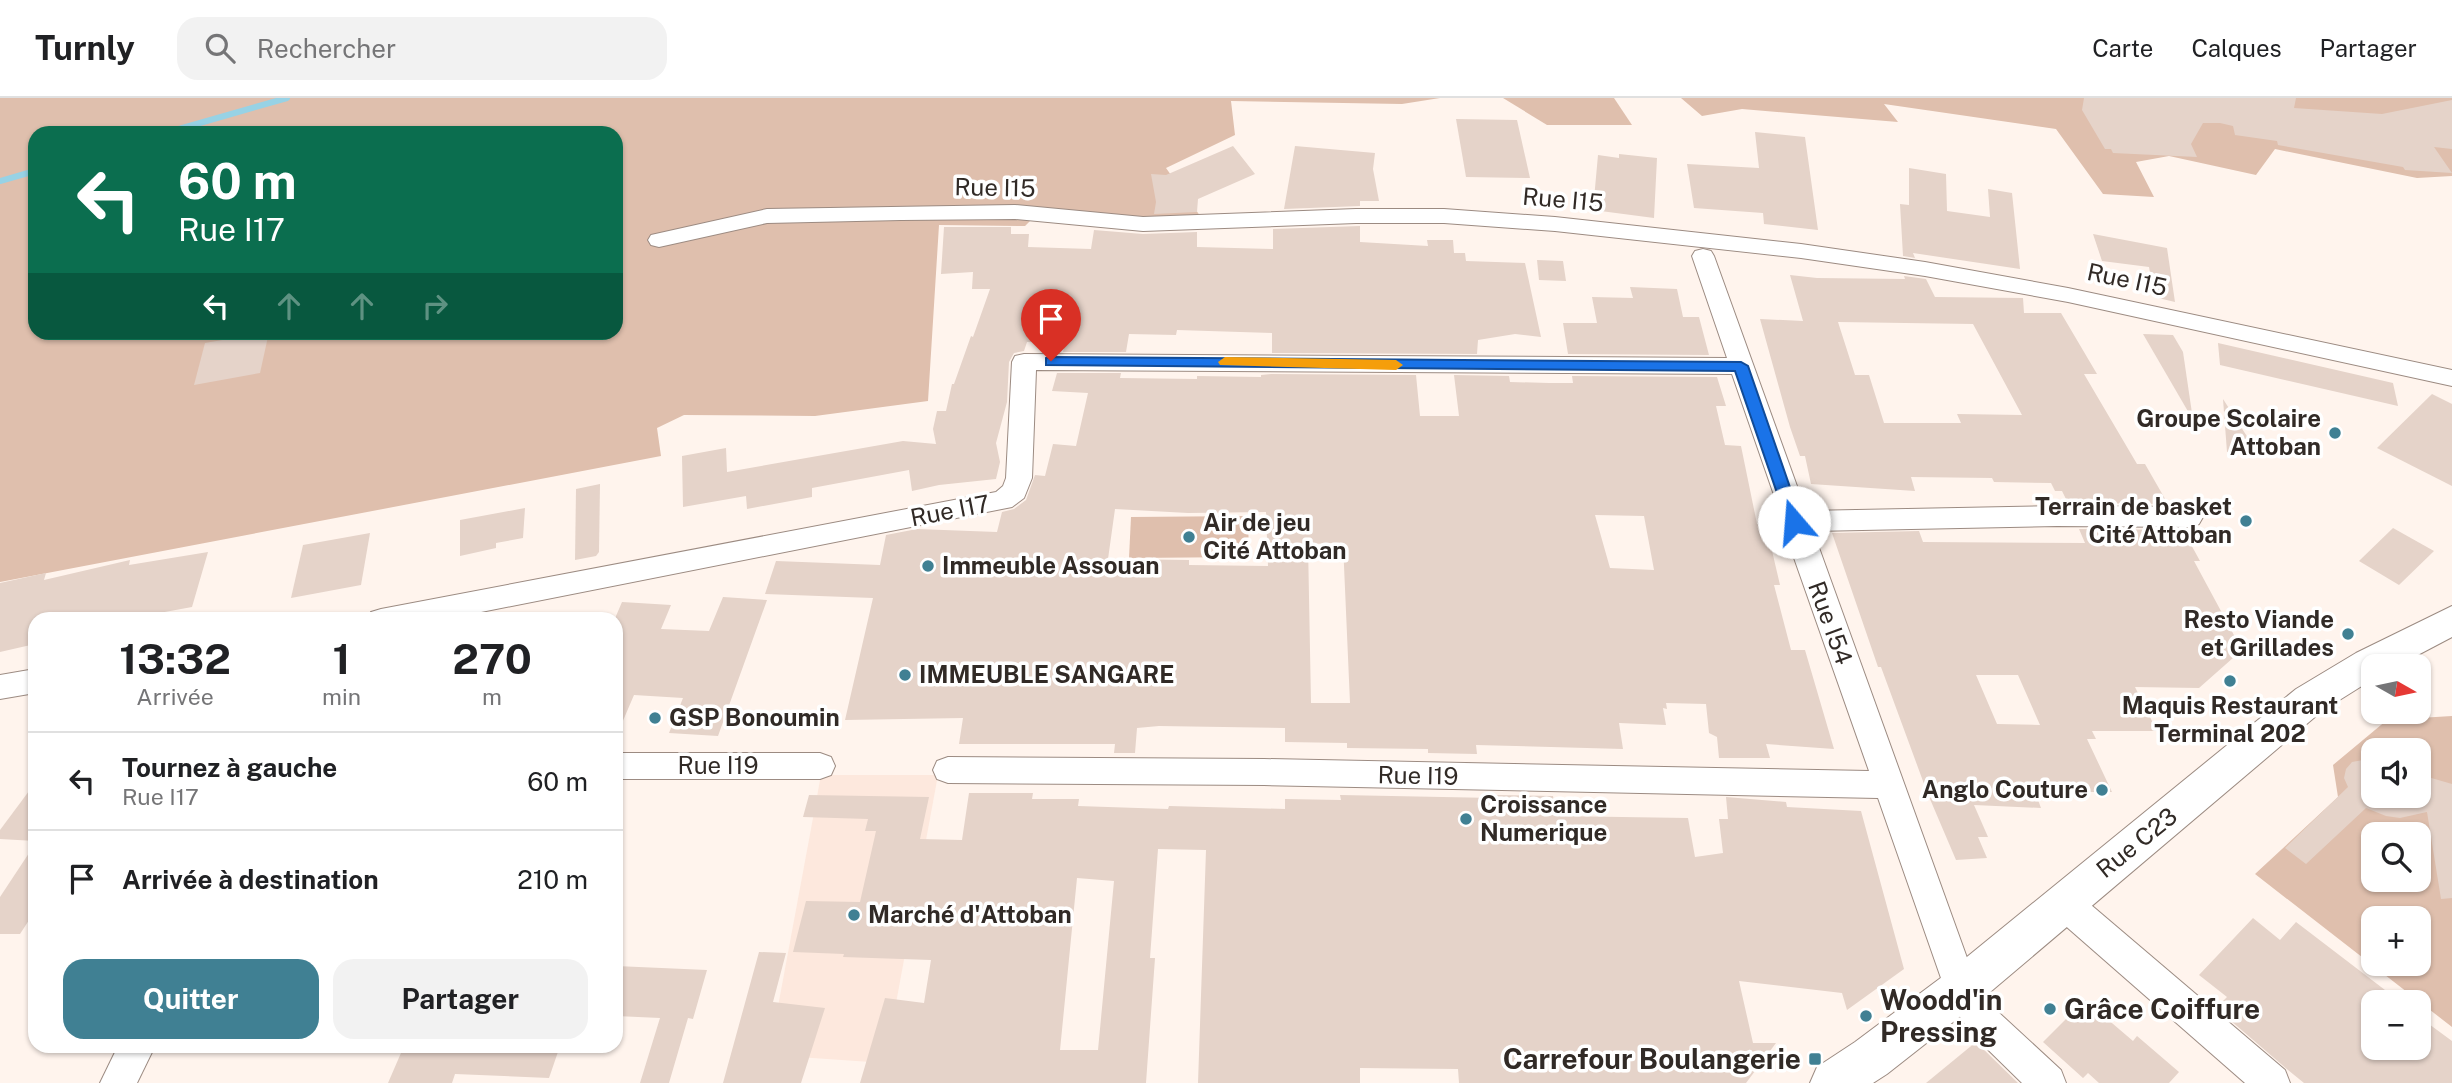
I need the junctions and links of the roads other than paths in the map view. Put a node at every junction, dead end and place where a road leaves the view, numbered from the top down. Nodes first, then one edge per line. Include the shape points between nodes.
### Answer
1 (659, 240) dead end
2 (1703, 256) dead end
3 (1741, 366) junction
4 (2452, 378) edge
5 (2190, 517) dead end
6 (1794, 522) junction
7 (422, 612) edge
8 (2452, 620) edge
9 (28, 682) edge
10 (0, 687) edge
11 (623, 766) edge
12 (820, 766) dead end
13 (948, 770) dead end
14 (1888, 785) junction
15 (2065, 904) junction
16 (1961, 989) junction
17 (133, 1053) edge
18 (118, 1083) edge
19 (1833, 1083) edge
20 (2048, 1083) edge
21 (2272, 1083) edge

1 - 4 street, Rue I15 via 767,216 901,213 1015,212 1143,224 1356,216 1444,216 1555,224 1925,269 2068,295
2 - 3 street, Rue I54
3 - 6 street, Rue I54
3 - 7 street, Rue I17 via 1024,362 1019,478 1015,491 1003,500
5 - 6 street
6 - 14 street, Rue I54
8 - 15 street, Rue C23 via 2309,700
9 - 10 street
11 - 12 street, Rue I19
13 - 14 street, Rue I19
14 - 16 street, Rue I54
15 - 16 street, Rue C23
15 - 21 street
16 - 19 street, Rue C23
16 - 20 street, Rue I54 via 1984,1022
17 - 18 street

